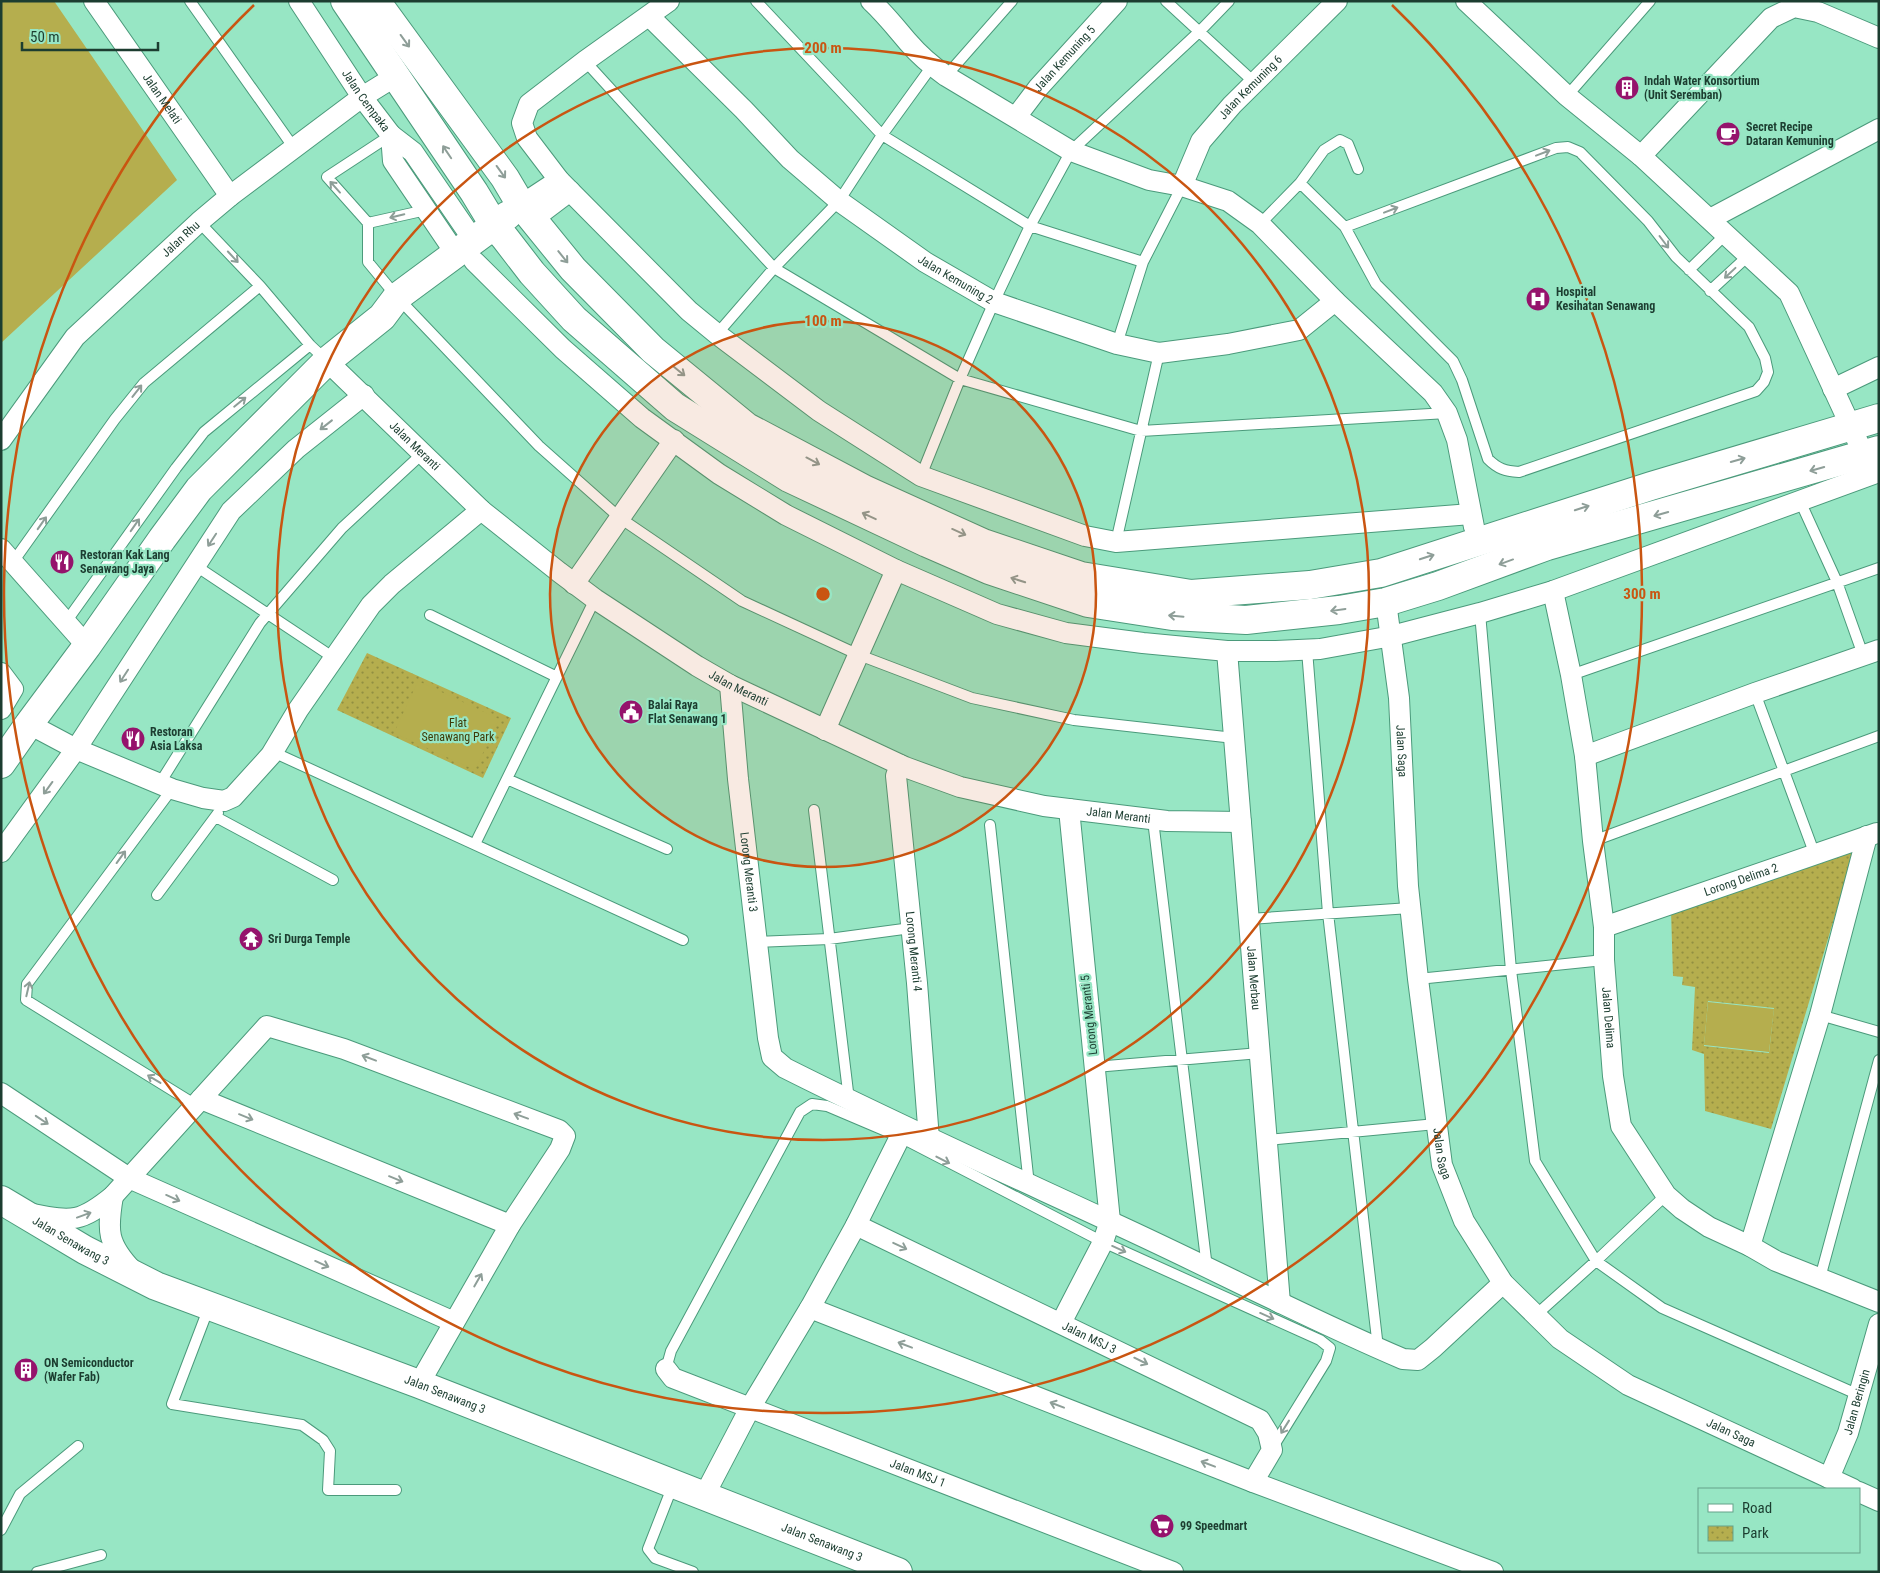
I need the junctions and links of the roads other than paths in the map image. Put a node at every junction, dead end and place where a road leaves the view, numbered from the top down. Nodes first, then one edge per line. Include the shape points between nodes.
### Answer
1 (94, 1) edge
2 (190, 1) edge
3 (300, 1) edge
4 (345, 1) edge
5 (376, 1) edge
6 (669, 1) edge
7 (756, 1) edge
8 (1012, 1) edge
9 (1117, 1) edge
10 (1166, 1) edge
11 (1229, 1) edge
12 (1337, 1) edge
13 (1466, 1) edge
14 (1650, 1) edge
15 (885, 6) edge
16 (649, 16) junction
17 (1200, 31) junction
18 (1879, 38) edge
19 (585, 61) junction
20 (939, 71) junction
21 (396, 76) junction
22 (1256, 83) junction
23 (1567, 96) junction
24 (362, 97) junction
25 (1016, 117) junction
26 (1879, 130) edge
27 (391, 135) junction
28 (882, 135) junction
29 (294, 148) junction
30 (1070, 152) junction
31 (1641, 156) junction
32 (1358, 169) dead end
33 (1300, 183) junction
34 (564, 186) junction
35 (1182, 186) junction
36 (474, 192) junction
37 (230, 196) junction
38 (444, 197) junction
39 (839, 201) junction
40 (426, 210) junction
41 (527, 212) junction
42 (1710, 219) junction
43 (199, 222) junction
44 (368, 223) junction
45 (1260, 224) junction
46 (1030, 226) junction
47 (1345, 227) junction
48 (1725, 235) junction
49 (481, 244) junction
50 (1749, 255) junction
51 (1143, 262) junction
52 (774, 268) junction
53 (1690, 270) junction
54 (260, 286) junction
55 (1710, 291) junction
56 (1335, 301) junction
57 (994, 302) junction
58 (396, 308) junction
59 (717, 334) junction
60 (1117, 344) junction
61 (319, 353) junction
62 (1159, 353) junction
63 (1879, 368) edge
64 (960, 379) junction
65 (1833, 390) junction
66 (364, 396) junction
67 (1446, 413) junction
68 (1879, 418) edge
69 (1850, 427) junction
70 (1141, 431) junction
71 (1, 440) edge
72 (674, 440) junction
73 (423, 453) junction
74 (1874, 459) edge
75 (922, 476) junction
76 (1800, 501) junction
77 (481, 510) junction
78 (1470, 514) junction
79 (620, 518) junction
80 (1478, 541) junction
81 (1116, 542) junction
82 (7, 556) edge
83 (196, 566) junction
84 (1879, 568) edge
85 (896, 570) junction
86 (1837, 582) junction
87 (574, 584) junction
88 (1553, 591) junction
89 (595, 599) junction
90 (1386, 602) junction
91 (270, 613) junction
92 (1480, 613) junction
93 (430, 615) dead end
94 (66, 622) junction
95 (1392, 636) junction
96 (87, 646) junction
97 (1307, 650) junction
98 (1227, 651) junction
99 (1871, 653) edge
100 (859, 655) junction
101 (334, 658) junction
102 (1, 673) edge
103 (1571, 674) junction
104 (557, 677) junction
105 (730, 685) junction
106 (1755, 693) junction
107 (1, 709) edge
108 (29, 724) junction
109 (825, 730) junction
110 (1879, 736) edge
111 (1234, 738) junction
112 (76, 748) junction
113 (273, 752) junction
114 (1585, 756) junction
115 (1, 764) edge
116 (900, 765) junction
117 (1783, 771) junction
118 (507, 779) junction
119 (166, 786) junction
120 (220, 809) junction
121 (1069, 809) junction
122 (814, 810) dead end
123 (1154, 820) junction
124 (1241, 822) junction
125 (990, 825) dead end
126 (1873, 834) edge
127 (1593, 841) junction
128 (475, 844) junction
129 (667, 849) dead end
130 (1, 852) edge
131 (1815, 854) junction
132 (333, 880) dead end
133 (157, 895) dead end
134 (1410, 908) junction
135 (1328, 913) junction
136 (1249, 919) junction
137 (1604, 927) junction
138 (911, 928) junction
139 (829, 939) junction
140 (683, 940) dead end
141 (758, 942) junction
142 (1604, 960) junction
143 (1511, 970) junction
144 (1418, 979) junction
145 (1820, 1015) junction
146 (1879, 1032) edge
147 (1260, 1053) junction
148 (1182, 1059) junction
149 (1879, 1060) edge
150 (1094, 1067) junction
151 (1, 1093) edge
152 (849, 1101) junction
153 (198, 1102) junction
154 (1436, 1124) junction
155 (1353, 1133) junction
156 (900, 1138) junction
157 (929, 1139) junction
158 (1267, 1140) junction
159 (128, 1178) junction
160 (1029, 1185) junction
161 (1666, 1194) junction
162 (113, 1196) junction
163 (10, 1205) edge
164 (1110, 1221) junction
165 (510, 1225) junction
166 (856, 1225) junction
167 (1103, 1242) junction
168 (1750, 1246) junction
169 (1596, 1261) junction
170 (1208, 1268) junction
171 (140, 1278) junction
172 (1820, 1278) junction
173 (1503, 1283) junction
174 (1879, 1302) edge
175 (1280, 1303) junction
176 (210, 1306) junction
177 (810, 1308) junction
178 (1536, 1315) junction
179 (454, 1322) junction
180 (1061, 1323) junction
181 (1879, 1324) edge
182 (1378, 1348) junction
183 (666, 1369) joint
184 (419, 1384) junction
185 (1859, 1395) junction
186 (750, 1408) junction
187 (78, 1446) dead end
188 (1272, 1450) junction
189 (1829, 1478) junction
190 (1253, 1482) junction
191 (674, 1484) junction
192 (1851, 1488) edge
193 (396, 1490) dead end
194 (1860, 1492) edge
195 (704, 1496) junction
196 (1879, 1501) edge
197 (1, 1530) edge
198 (101, 1555) dead end
199 (37, 1572) edge
200 (693, 1572) edge
201 (898, 1572) edge
202 (1173, 1572) edge
203 (1493, 1572) edge

1 - 37 street, Jalan Melati
2 - 29 lane
3 - 24 street, Jalan Cempaka
4 - 21 street
5 -> 41 street
6 - 16 street
7 - 28 lane
8 - 20 lane
9 - 25 street, Jalan Kemuning 5
10 - 17 lane
11 - 17 lane
12 - 22 street, Jalan Kemuning 6
13 - 23 street
14 - 23 lane
15 - 20 street via 908,43
16 - 19 street
16 - 39 street, Jalan Kemuning 2 via 790,159
17 - 22 lane
17 - 30 lane
18 - 31 street via 1818,12 1794,7 1770,18
19 - 34 street via 529,104 522,123 527,138
19 - 52 lane
20 - 25 street
20 - 28 lane
21 - 24 street, Jalan Rhu
36 -> 21 street
22 - 35 street, Jalan Kemuning 6 via 1200,141
23 - 31 street
24 - 27 street, Jalan Cempaka
24 - 29 street, Jalan Rhu
25 - 30 street
26 - 42 street
27 - 38 street via 413,152
27 - 40 street, Jalan Cempaka via 393,161
44 -> 27 lane via 326,177
28 - 39 lane
28 - 46 lane
29 - 37 street, Jalan Rhu
30 - 35 street via 1149,180
30 - 46 lane
31 - 42 street
32 - 33 lane via 1348,144 1340,140 1324,150
33 - 45 lane
33 - 47 lane
34 - 41 street
34 - 59 street via 689,311
35 - 45 street via 1228,201
35 - 51 lane
36 - 38 street via 471,205 466,208
36 - 49 street
37 - 43 street, Jalan Rhu
38 - 49 street
39 - 52 lane
39 - 57 street, Jalan Kemuning 2 via 925,262
40 -> 44 lane
40 - 49 street, Jalan Cempaka
41 - 49 street
41 -> 80 street via 573,269 653,350 747,427 866,490 992,546 1082,576 1191,594 1310,586 1381,573
42 - 48 street
43 -> 54 lane
43 - 71 street, Jalan Rhu via 75,337
44 - 58 lane via 368,262
45 - 56 street
46 - 51 lane
46 - 57 lane
47 -> 53 lane via 1556,148 1568,147 1580,152 1648,221 1676,258
47 - 55 lane via 1376,284 1453,361 1488,459 1497,468 1508,472 1519,472 1756,391 1768,372 1765,358 1749,327
48 - 50 street
48 - 53 lane
49 - 58 street
49 - 72 street via 563,349 642,418
90 -> 49 street via 1246,620 1172,616 1088,603 990,570 927,544 789,478 675,407 574,319 532,273
50 -> 55 lane
50 - 65 street via 1789,293
51 - 60 lane
52 - 59 lane
52 - 64 lane
53 - 55 lane
54 - 61 lane
82 -> 54 lane via 144,382
56 - 62 street, Jalan Kemuning 2 via 1299,330
56 - 67 street via 1433,393
57 - 60 street, Jalan Kemuning 2
57 - 64 lane
58 - 61 street
58 - 79 lane via 538,446
59 - 75 street via 819,411
60 - 62 street, Jalan Kemuning 2
61 - 66 street, Jalan Meranti
94 -> 61 lane via 204,432
61 - 96 street via 199,489
62 - 70 lane
63 - 65 street
64 - 70 lane
64 - 75 lane
65 - 69 street
66 - 73 street, Jalan Meranti
66 -> 83 street via 296,449 231,511
67 - 70 lane
67 - 78 street via 1458,440
68 - 69 street
69 - 74 street
80 -> 69 street
70 - 81 lane
72 - 79 street
72 - 85 street via 719,474 786,515
73 - 77 street, Jalan Meranti
73 - 91 lane via 342,528
74 - 76 street
74 -> 90 street via 1547,546
75 - 81 street via 1085,536
76 - 86 lane
76 - 88 street
77 - 87 street, Jalan Meranti
77 - 101 street via 371,605
78 - 80 street
78 - 81 street
79 - 87 street
79 - 100 lane via 742,601
82 - 94 street
83 - 91 lane
83 -> 112 street
84 - 86 lane
85 - 98 street via 997,614 1066,632
85 - 100 street
86 - 99 lane
86 - 103 lane
87 - 89 street, Jalan Meranti
88 - 92 street
88 - 103 street, Jalan Delima
89 - 104 lane
89 - 105 street, Jalan Meranti
90 - 95 street, Jalan Saga
91 - 101 lane
91 - 119 lane via 260,624
92 - 95 street
92 - 143 lane
93 - 104 lane
94 - 96 street
95 - 97 street
95 - 134 street, Jalan Saga via 1399,698
96 - 108 street
97 - 98 street
97 - 135 lane
98 - 111 street, Jalan Merbau
99 - 106 street
100 - 109 street
100 - 111 lane via 972,698 1074,720
101 - 113 street
102 - 107 street via 12,689
103 - 114 street, Jalan Delima
104 - 118 lane
105 - 109 street, Jalan Meranti
105 - 141 street, Lorong Meranti 3
106 - 114 street
106 - 117 lane
108 - 112 street
108 - 115 street
109 - 116 street, Jalan Meranti
110 - 117 lane
111 - 124 street, Jalan Merbau
112 - 119 street
112 -> 130 street
113 - 120 street
113 - 128 lane
114 - 127 street, Jalan Delima
116 - 121 street, Jalan Meranti via 960,786
116 - 138 street, Lorong Meranti 4 via 896,776
117 - 127 lane
117 - 131 lane
118 - 128 lane
118 - 129 lane
119 - 120 street via 203,798
153 -> 119 lane via 26,1000 27,984
120 - 132 lane
120 - 133 lane
121 - 123 street, Jalan Meranti
121 - 150 street, Lorong Meranti 5
122 - 139 lane
123 - 124 street, Jalan Meranti
123 - 148 lane
124 - 136 street, Jalan Merbau
125 - 160 lane
126 - 131 street, Lorong Delima 2
126 - 145 street
127 - 137 street, Jalan Delima
128 - 140 lane
131 - 137 street, Lorong Delima 2
134 - 135 lane
134 - 144 street, Jalan Saga
135 - 136 lane
135 - 155 lane
136 - 147 street, Jalan Merbau
137 - 142 street, Jalan Delima
138 - 139 lane
138 - 157 street, Lorong Meranti 4
139 - 141 lane
139 - 152 lane
141 - 152 street, Lorong Meranti 3 via 772,1057 785,1068
142 - 143 lane
142 - 161 street, Jalan Delima via 1613,1076 1621,1126
143 - 144 lane
143 - 169 lane via 1535,1161
144 - 154 street, Jalan Saga
145 - 146 lane
145 - 168 street
147 - 148 lane
147 - 158 street, Jalan Merbau
148 - 150 lane
148 - 170 lane
149 - 172 lane
150 - 164 street, Lorong Meranti 5
151 -> 159 street
152 - 157 street
153 - 159 street
153 -> 165 street
165 -> 153 street via 560,1149 565,1136 559,1130 344,1049 267,1026
154 - 155 lane
154 - 173 street, Jalan Saga via 1442,1165 1464,1221
155 - 158 lane
155 - 182 lane
156 - 166 street
156 -> 167 lane
156 - 183 lane via 827,1106 812,1104 800,1112 671,1351
157 - 160 street
158 - 175 street, Jalan Merbau
159 - 162 street
159 -> 179 street
160 - 164 street
161 - 168 street, Jalan Delima via 1709,1227
161 - 169 lane
163 -> 162 street via 57,1219 77,1218 94,1212
162 - 171 street via 108,1224 113,1242 119,1256
163 - 171 street, Jalan Senawang 3 via 85,1250
164 - 167 street
164 - 170 street
179 -> 165 street
166 - 177 street
166 -> 180 street, Jalan MSJ 3
167 - 180 street
167 -> 188 lane via 1320,1340 1330,1348 1326,1361
168 - 172 street, Jalan Delima via 1776,1261
169 - 178 lane
169 - 185 lane via 1662,1308
170 - 175 street
171 - 176 street, Jalan Senawang 3
172 - 174 street, Jalan Delima
173 - 178 street, Jalan Saga
173 - 182 street via 1418,1360 1403,1359
175 - 182 street
176 - 184 street, Jalan Senawang 3
176 - 193 lane via 172,1404 302,1425 323,1440 330,1451 328,1490
177 - 186 street
190 -> 177 street
178 - 189 street, Jalan Saga via 1560,1339 1628,1385
179 - 184 street
180 -> 188 street, Jalan MSJ 3 via 1260,1420 1268,1433
181 - 185 street, Jalan Beringin
183 - 186 street, Jalan MSJ 1 via 673,1378
184 - 191 street, Jalan Senawang 3
185 - 189 street, Jalan Beringin via 1848,1433
186 - 195 street
186 - 202 street, Jalan MSJ 1
187 - 197 lane via 20,1494
188 - 190 street
189 - 192 street, Jalan Saga
190 - 203 street
191 - 195 street, Jalan Senawang 3
191 - 200 lane via 648,1549 655,1558
194 - 196 street
195 - 201 street, Jalan Senawang 3
198 - 199 lane

